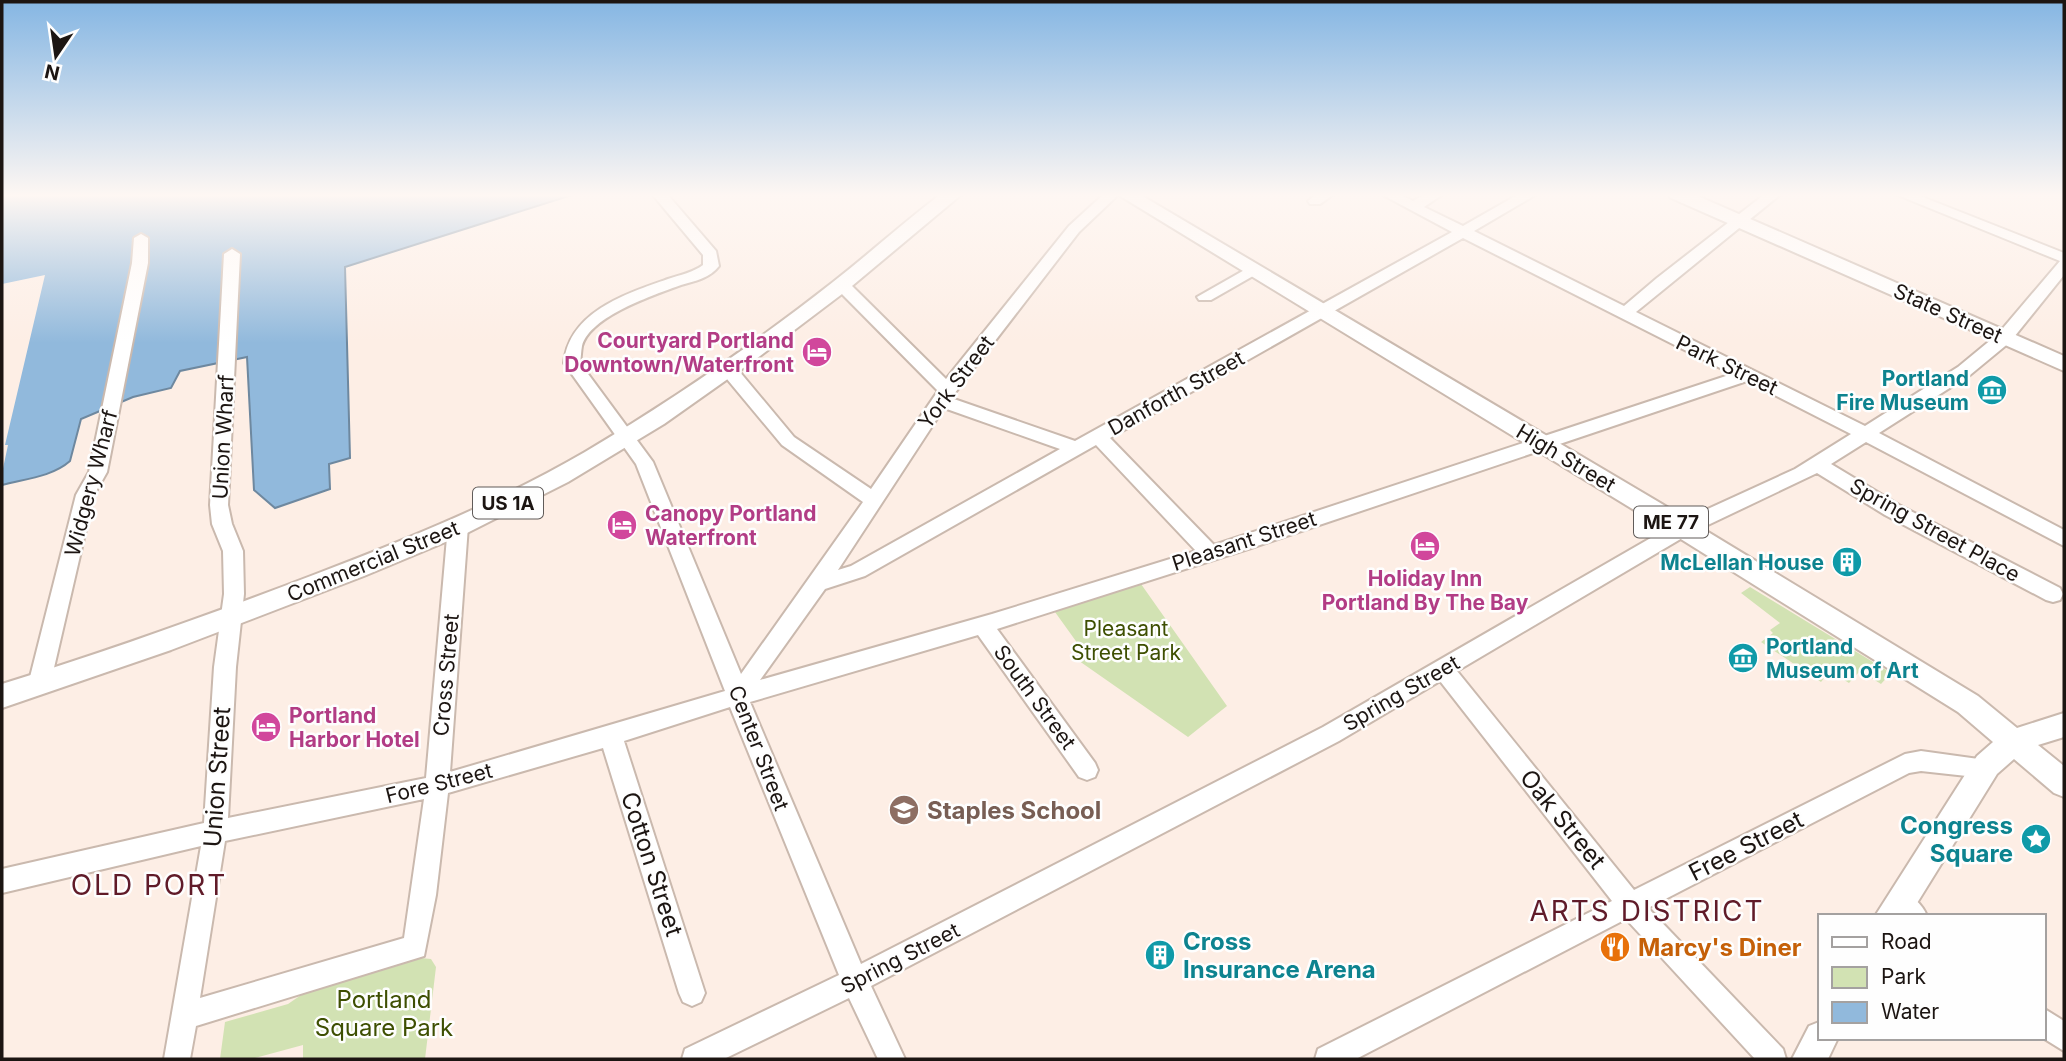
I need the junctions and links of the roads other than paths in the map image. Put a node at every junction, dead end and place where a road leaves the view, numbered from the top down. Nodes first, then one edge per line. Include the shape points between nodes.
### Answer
1 (141, 244) edge
2 (702, 244) edge
3 (893, 244) edge
4 (1063, 244) edge
5 (1211, 244) edge
6 (1445, 244) edge
7 (1485, 244) edge
8 (1711, 244) edge
9 (1789, 244) edge
10 (2027, 244) edge
11 (232, 254) dead end
12 (2064, 258) edge
13 (2064, 265) edge
14 (1255, 269) junction
15 (842, 285) junction
16 (1205, 297) dead end
17 (1323, 312) junction
18 (1625, 314) junction
19 (2004, 338) junction
20 (2064, 364) edge
21 (728, 369) junction
22 (1747, 375) junction
23 (944, 395) junction
24 (1868, 435) junction
25 (628, 436) junction
26 (1099, 437) junction
27 (1543, 444) junction
28 (1078, 449) junction
29 (1818, 465) junction
30 (873, 500) junction
31 (458, 526) junction
32 (1682, 529) junction
33 (2064, 540) edge
34 (1209, 552) junction
35 (818, 584) junction
36 (2053, 594) dead end
37 (230, 618) junction
38 (983, 625) junction
39 (1443, 668) junction
40 (39, 685) junction
41 (737, 695) junction
42 (2, 696) edge
43 (2064, 725) edge
44 (611, 736) junction
45 (2012, 743) junction
46 (1984, 768) junction
47 (1087, 770) dead end
48 (2064, 784) edge
49 (437, 786) junction
50 (215, 831) junction
51 (2, 881) edge
52 (1630, 904) junction
53 (1902, 911) edge
54 (855, 981) junction
55 (692, 993) dead end
56 (185, 1016) junction
57 (2045, 1023) edge
58 (2064, 1038) edge
59 (1820, 1040) edge
60 (177, 1059) edge
61 (695, 1059) edge
62 (892, 1059) edge
63 (1328, 1059) edge
64 (1773, 1059) edge
65 (1809, 1059) edge

1 - 40 street, Widgery Wharf via 98,472 85,495
2 - 25 street, Center Street via 711,254 711,266 611,308 581,333 570,353 576,370
3 - 15 main road, Commercial Street / US 1A
4 - 23 street, York Street
5 - 14 main road, High Street / ME 77
6 - 17 street, Danforth Street
7 - 18 street, Park Street
8 - 18 street
9 - 19 main road, State Street
10 - 12 street
11 - 37 street, Union Wharf via 219,505 234,561
13 - 19 street, Spring Street
14 - 16 street
14 - 17 main road, High Street / ME 77
15 - 21 main road, Commercial Street / US 1A
15 - 23 street
17 - 26 street, Danforth Street
17 - 27 main road, High Street / ME 77
18 - 22 street, Park Street
19 - 20 main road, State Street
19 - 24 street, Spring Street via 1964,371
21 - 25 main road, Commercial Street / US 1A
21 - 30 street via 788,441
22 - 24 street, Park Street
22 - 27 street, Pleasant Street
23 - 28 street
23 - 30 street, York Street
24 - 29 street, Spring Street
24 - 33 street, Park Street
25 - 31 main road, Commercial Street / US 1A via 539,488
25 - 41 street, Center Street via 663,504
26 - 28 street, Danforth Street
26 - 34 street
27 - 32 main road, High Street / ME 77
27 - 34 street, Pleasant Street
28 - 35 street, Danforth Street via 858,571
29 - 32 street, Spring Street via 1771,491
29 - 36 street, Spring Street Place via 1892,510
30 - 35 street, York Street
31 - 37 main road, Commercial Street / US 1A
31 - 49 street, Cross Street
32 - 39 street, Spring Street
32 - 45 main road, High Street / ME 77 via 1968,704
34 - 38 street, Pleasant Street
35 - 41 street
37 - 40 main road, Commercial Street / US 1A
37 - 50 street, Union Street
38 - 41 street, Pleasant Street
38 - 47 street, South Street
39 - 52 street, Oak Street
39 - 54 street, Spring Street via 1331,734
40 - 42 main road, Commercial Street / US 1A
41 - 44 street, Fore Street
41 - 54 street, Center Street
43 - 45 main road
44 - 49 street, Fore Street
44 - 55 street, Cotton Street
45 - 46 main road
45 - 48 main road, High Street / ME 77
46 - 52 street, Free Street via 1922,761 1905,764
46 - 53 main road
49 - 50 street, Fore Street
49 - 56 street, Cross Street via 415,947
50 - 51 street, Fore Street
50 - 56 street, Union Street
52 - 63 street, Free Street
52 - 64 street, Oak Street
54 - 61 street, Spring Street
54 - 62 street, Center Street
56 - 60 street, Union Street
57 - 58 street
59 - 65 main road

